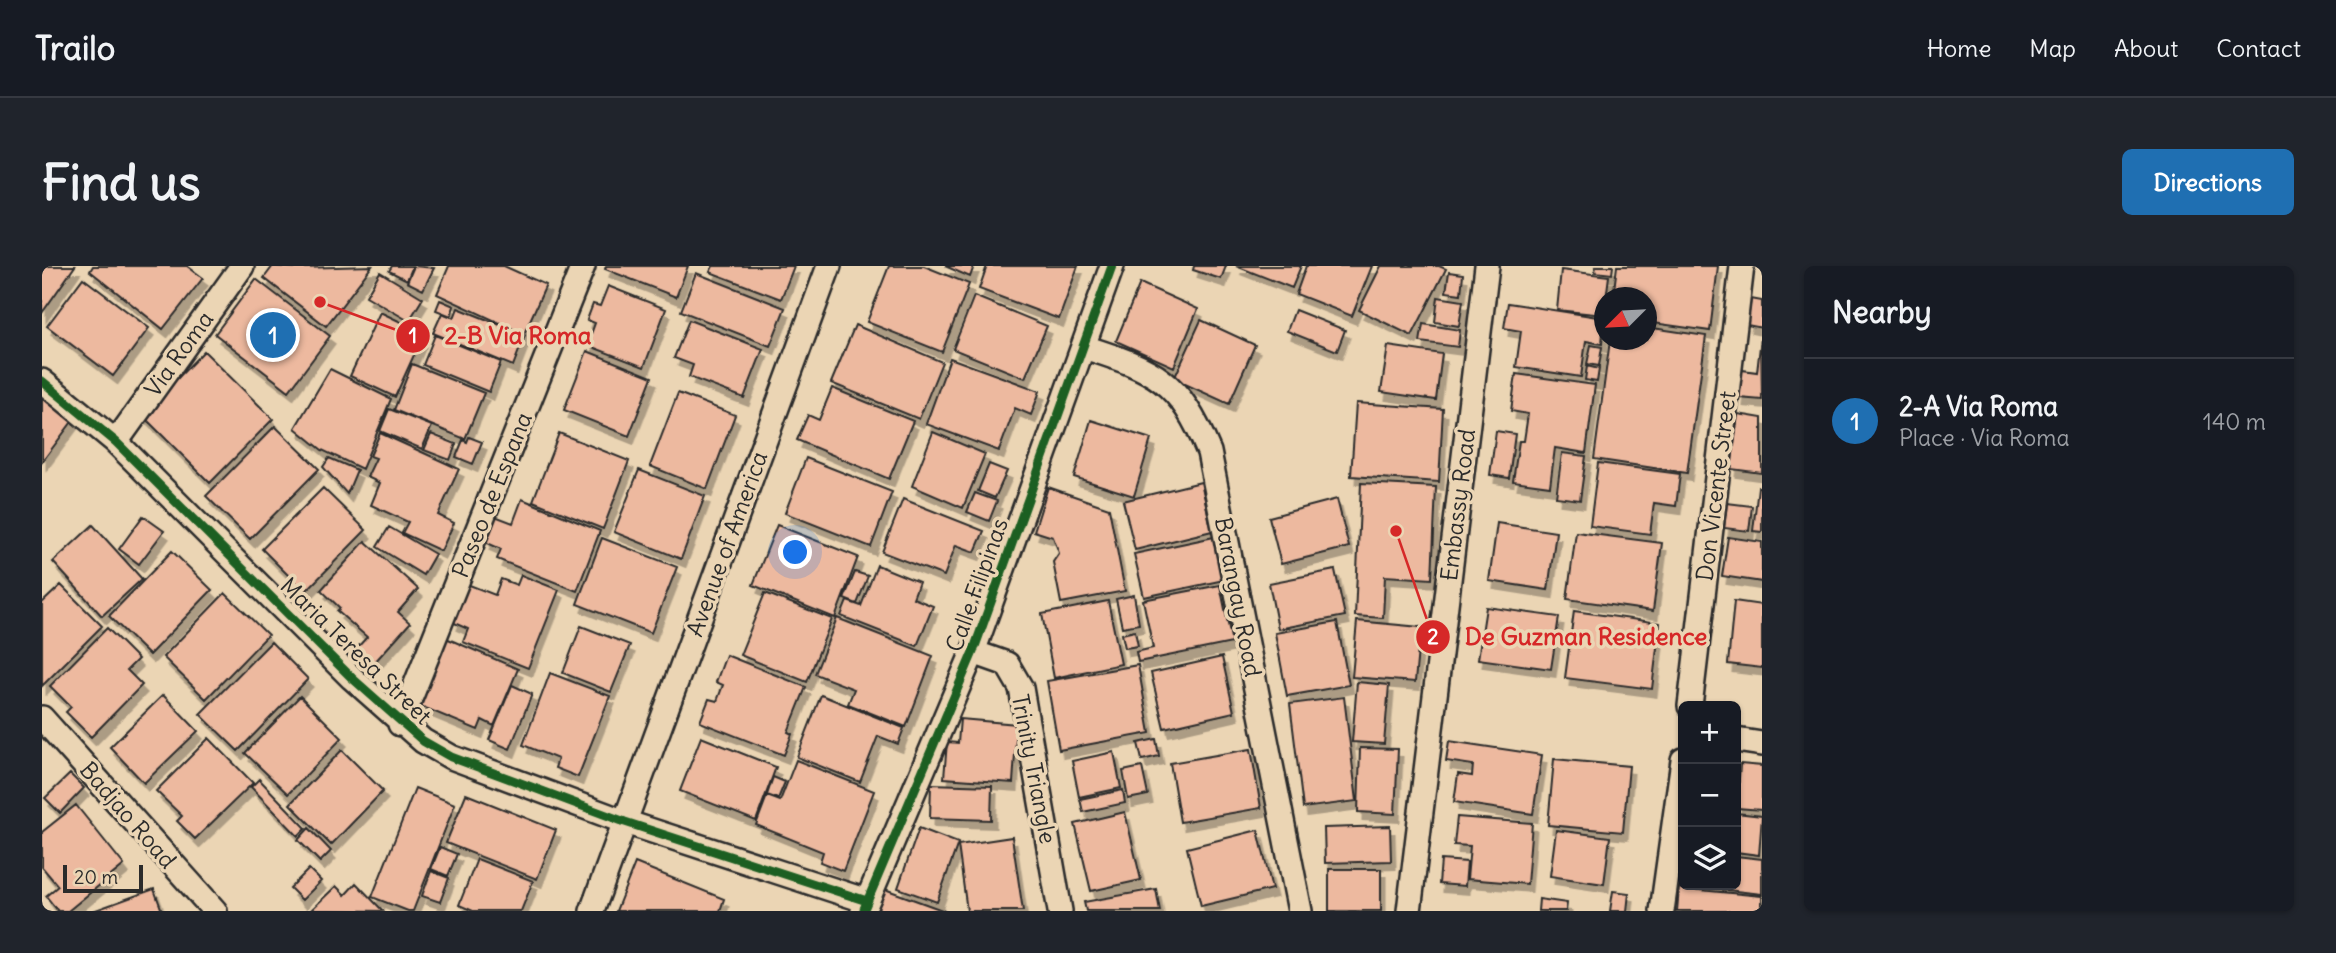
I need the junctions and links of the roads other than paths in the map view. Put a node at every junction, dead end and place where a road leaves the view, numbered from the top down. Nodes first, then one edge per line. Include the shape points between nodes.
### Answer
1 (243, 266) edge
2 (583, 266) edge
3 (829, 266) edge
4 (1112, 266) edge
5 (1487, 266) edge
6 (1742, 266) edge
7 (1084, 347) junction
8 (42, 381) edge
9 (116, 442) junction
10 (973, 652) junction
11 (1691, 701) edge
12 (42, 718) edge
13 (400, 724) junction
14 (1741, 741) edge
15 (1762, 744) edge
16 (1682, 764) edge
17 (625, 822) junction
18 (196, 900) edge
19 (865, 906) edge
20 (215, 911) edge
21 (592, 911) edge
22 (1060, 911) edge
23 (1300, 911) edge
24 (1409, 911) edge
25 (1662, 911) edge

1 - 9 street, Via Roma
2 - 13 street, Paseo de Espana
3 - 17 street, Avenue of America
4 - 7 street, Calle Filipinas
5 - 24 street, Embassy Road
6 - 11 street, Don Vicente Street
7 - 10 street, Calle Filipinas
7 - 23 street, Barangay Road via 1156,374 1178,397 1209,452
8 - 9 street, Maria Teresa Street
9 - 13 street, Maria Teresa Street
10 - 19 street, Calle Filipinas
10 - 22 street, Trinity Triangle via 1007,664 1021,688
12 - 18 street, Badjao Road
13 - 17 street, Maria Teresa Street via 451,757
14 - 15 street
16 - 25 street
17 - 19 street, Maria Teresa Street
17 - 21 street, Avenue of America
18 - 20 street, Badjao Road

